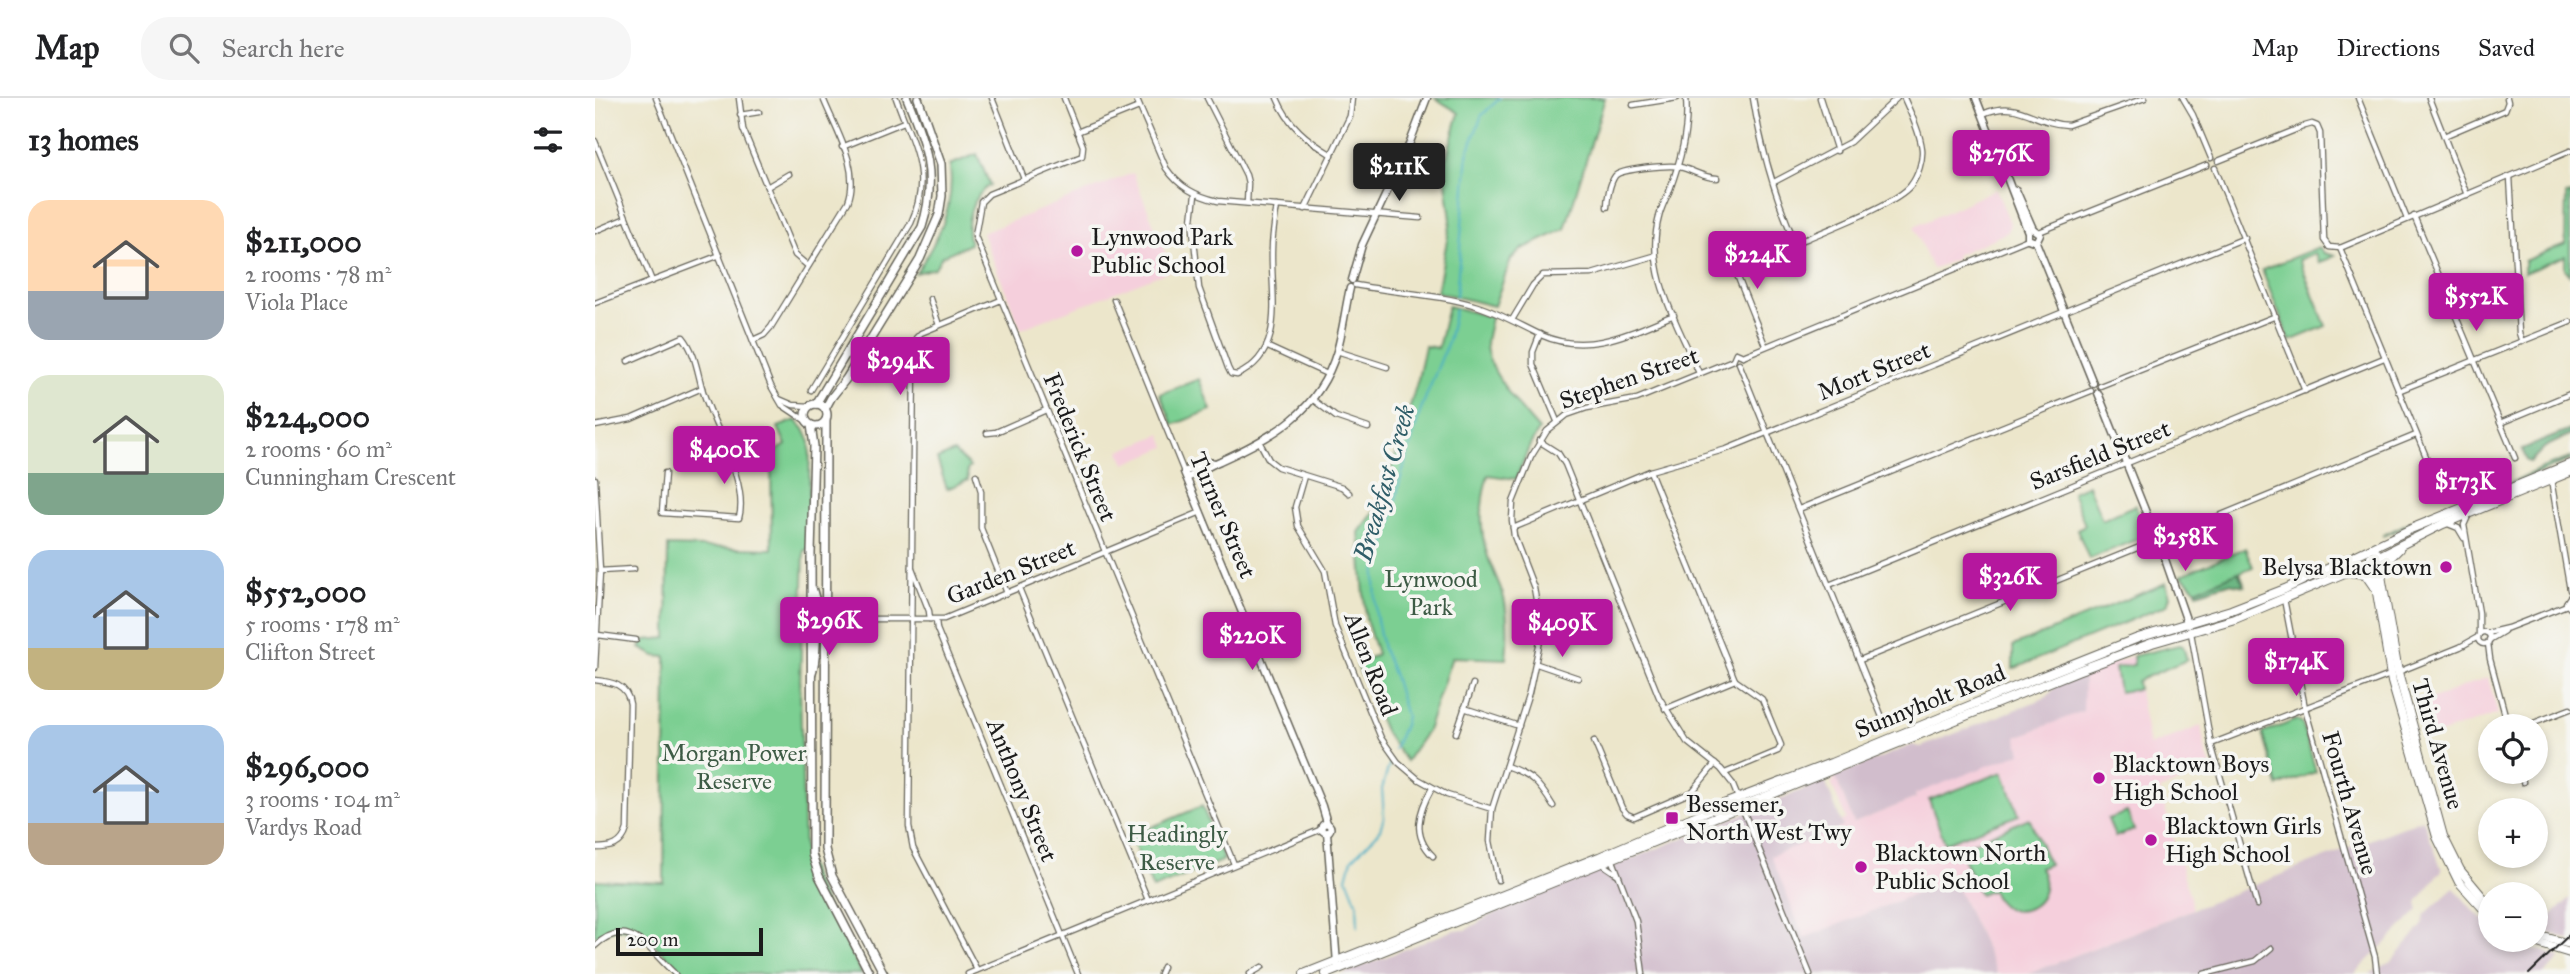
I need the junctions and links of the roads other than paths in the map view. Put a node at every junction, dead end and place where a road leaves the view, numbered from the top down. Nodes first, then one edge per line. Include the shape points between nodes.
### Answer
1 (656, 98) edge
2 (739, 98) edge
3 (823, 98) edge
4 (896, 98) edge
5 (907, 98) edge
6 (918, 98) edge
7 (992, 98) edge
8 (1064, 98) edge
9 (1136, 98) edge
10 (1207, 98) edge
11 (1277, 98) edge
12 (1352, 98) edge
13 (1427, 98) edge
14 (1677, 98) edge
15 (1686, 98) edge
16 (1753, 98) edge
17 (1820, 98) edge
18 (1897, 98) edge
19 (1904, 98) edge
20 (1976, 98) edge
21 (2145, 98) edge
22 (2183, 98) edge
23 (2358, 98) edge
24 (2429, 98) edge
25 (2507, 98) edge
26 (1633, 105) dead end
27 (1139, 107) junction
28 (759, 112) dead end
29 (1983, 114) junction
30 (740, 115) junction
31 (905, 122) junction
32 (1077, 132) junction
33 (2444, 136) junction
34 (595, 141) edge
35 (842, 147) junction
36 (1837, 151) junction
37 (2570, 151) edge
38 (1332, 155) junction
39 (2211, 158) junction
40 (2218, 161) junction
41 (1677, 165) junction
42 (2207, 165) junction
43 (2215, 168) junction
44 (789, 174) dead end
45 (2509, 177) junction
46 (1717, 178) dead end
47 (1024, 179) junction
48 (1774, 182) junction
49 (767, 187) junction
50 (1195, 195) junction
51 (2467, 195) junction
52 (1247, 203) junction
53 (1277, 206) junction
54 (1607, 208) dead end
55 (1305, 209) junction
56 (1376, 214) junction
57 (2414, 216) junction
58 (626, 218) junction
59 (1420, 218) dead end
60 (2407, 219) junction
61 (595, 232) edge
62 (2032, 233) junction
63 (2245, 238) junction
64 (1725, 245) dead end
65 (2340, 248) junction
66 (720, 255) junction
67 (1654, 256) junction
68 (808, 266) junction
69 (652, 281) junction
70 (1352, 284) junction
71 (930, 299) dead end
72 (1001, 300) junction
73 (1114, 300) dead end
74 (595, 303) edge
75 (2064, 312) junction
76 (1674, 315) junction
77 (2276, 316) junction
78 (1512, 320) junction
79 (2570, 322) edge
80 (939, 325) junction
81 (1540, 334) junction
82 (753, 340) junction
83 (2522, 342) junction
84 (1765, 345) junction
85 (1268, 346) junction
86 (1337, 351) junction
87 (1743, 356) junction
88 (2384, 358) junction
89 (892, 359) dead end
90 (628, 360) dead end
91 (1733, 360) junction
92 (914, 361) junction
93 (2474, 361) junction
94 (1739, 363) junction
95 (1387, 367) dead end
96 (1699, 373) junction
97 (1327, 374) junction
98 (702, 388) junction
99 (2095, 388) junction
100 (811, 390) dead end
101 (2305, 391) junction
102 (2398, 391) junction
103 (2570, 394) edge
104 (778, 399) junction
105 (1312, 399) junction
106 (813, 405) junction
107 (825, 409) junction
108 (1046, 410) junction
109 (826, 421) junction
110 (1556, 421) junction
111 (809, 423) junction
112 (2500, 424) junction
113 (595, 426) edge
114 (1368, 428) dead end
115 (987, 433) dead end
116 (1768, 433) junction
117 (2416, 435) junction
118 (1539, 441) junction
119 (1260, 443) junction
120 (2515, 458) dead end
121 (2126, 464) junction
122 (2570, 464) edge
123 (1650, 471) junction
124 (666, 472) dead end
125 (2570, 472) edge
126 (976, 475) dead end
127 (1185, 475) junction
128 (1304, 476) junction
129 (595, 479) edge
130 (2551, 480) junction
131 (1349, 493) dead end
132 (2441, 494) dead end
133 (1579, 500) junction
134 (1799, 509) junction
135 (1201, 512) junction
136 (2469, 513) junction
137 (2443, 524) junction
138 (1513, 528) junction
139 (2418, 535) junction
140 (2153, 538) junction
141 (2161, 542) junction
142 (2466, 542) junction
143 (1104, 552) junction
144 (2373, 553) junction
145 (911, 564) junction
146 (634, 569) dead end
147 (600, 571) junction
148 (2347, 572) junction
149 (811, 579) junction
150 (2381, 579) junction
151 (1829, 585) junction
152 (1019, 588) junction
153 (2570, 590) edge
154 (1007, 593) junction
155 (2378, 596) junction
156 (2570, 597) edge
157 (2284, 599) junction
158 (2568, 607) edge
159 (825, 619) junction
160 (911, 620) junction
161 (933, 620) junction
162 (2187, 622) junction
163 (597, 632) edge
164 (2190, 633) junction
165 (2484, 638) junction
166 (636, 640) dead end
167 (1860, 660) junction
168 (1537, 664) junction
169 (595, 668) edge
170 (2394, 673) junction
171 (811, 676) junction
172 (1578, 678) dead end
173 (595, 680) edge
174 (1735, 680) junction
175 (1473, 684) dead end
176 (1464, 708) junction
177 (2305, 708) junction
178 (1665, 709) junction
179 (2570, 709) edge
180 (2505, 714) edge
181 (1882, 717) dead end
182 (2548, 718) edge
183 (1519, 726) junction
184 (1456, 733) dead end
185 (1594, 741) dead end
186 (2211, 744) junction
187 (1715, 764) junction
188 (1506, 766) junction
189 (1725, 773) junction
190 (1432, 788) junction
191 (1739, 802) junction
192 (1553, 806) dead end
193 (1492, 809) junction
194 (1325, 828) junction
195 (595, 848) edge
196 (1433, 856) dead end
197 (1614, 859) junction
198 (1600, 860) junction
199 (1234, 864) junction
200 (1618, 874) junction
201 (1498, 880) dead end
202 (2478, 893) edge
203 (1148, 900) junction
204 (2478, 904) edge
205 (2257, 905) dead end
206 (1063, 935) junction
207 (2548, 938) edge
208 (2570, 944) edge
209 (595, 946) edge
210 (2548, 946) edge
211 (2271, 948) dead end
212 (2570, 953) edge
213 (1336, 959) junction
214 (1163, 967) dead end
215 (1262, 967) dead end
216 (1338, 969) junction
217 (977, 970) junction
218 (675, 974) edge
219 (870, 974) edge
220 (884, 974) edge
221 (968, 974) edge
222 (1078, 974) edge
223 (1160, 974) edge
224 (1250, 974) edge
225 (1304, 974) edge
226 (1326, 974) edge
227 (1643, 974) edge
228 (1809, 974) edge
229 (2204, 974) edge
230 (2377, 974) edge

1 - 66 street
2 - 30 street
3 - 35 street
4 - 31 street
5 - 106 main road via 929,160 929,207 922,227
6 - 107 main road via 942,171 939,215 920,259
7 - 47 street
8 - 32 street, Frederick Street
9 - 27 street
10 - 52 street via 1246,175
11 - 38 street via 1298,131
12 - 38 street via 1350,116
13 - 56 street
14 - 26 street
15 - 41 street via 1685,134
16 - 48 street
17 - 36 street
18 - 36 street
19 - 48 street via 1922,151 1910,187 1894,199 1795,242
20 - 29 street
21 - 29 street via 2068,125 2008,107
22 - 39 street
23 - 60 street
24 - 33 street
25 - 33 street via 2505,110
27 - 32 street
27 - 50 street via 1166,168
28 - 30 street
29 - 62 street
30 - 49 street
31 - 35 street
31 - 100 street via 921,164 919,203
32 - 47 street, Frederick Street via 1082,156
33 - 51 street
34 - 58 street
35 - 68 street via 852,175 850,197
36 - 48 street
37 - 45 street
38 - 55 street
39 - 40 street
39 - 42 street
40 - 43 street
40 - 65 street via 2305,126 2317,126 2324,240 2329,247
41 - 46 street
41 - 54 street via 1618,173
41 - 67 street via 1659,214
42 - 43 street
42 - 62 street
43 - 63 street
44 - 49 street
45 - 51 street
45 - 83 street
47 - 72 street, Frederick Street via 984,198 974,231
49 - 68 street via 795,255
50 - 52 street
50 - 85 street via 1192,220 1199,288 1231,374 1256,364
51 - 57 street
52 - 53 street
53 - 55 street
53 - 85 street via 1272,248 1273,323
55 - 56 street
56 - 59 street
56 - 70 street
57 - 60 street
57 - 93 street
58 - 61 street
58 - 69 street
60 - 65 street
62 - 75 street via 2040,238 2036,242
62 - 84 street
63 - 75 street, Mort Street
63 - 77 street
64 - 84 street
65 - 88 street
66 - 69 street
66 - 82 street
67 - 76 street
67 - 78 street via 1592,274 1543,275
68 - 82 street via 771,327
69 - 74 street
70 - 78 street via 1468,304
70 - 86 street
71 - 80 street
72 - 80 street
72 - 108 street, Frederick Street
73 - 127 street, Turner Street
75 - 99 street
75 - 116 street, Mort Street
76 - 81 street via 1590,344 1569,344
76 - 96 street
77 - 99 street
77 - 101 street
78 - 81 street
79 - 83 street
80 - 92 street via 917,336
81 - 110 street via 1534,364
82 - 104 street
83 - 93 street
84 - 87 street
85 - 97 street
86 - 95 street
86 - 97 street
87 - 91 street, Stephen Street via 1736,353
87 - 94 street
88 - 101 street, Sarsfield Street
88 - 102 street
89 - 92 street
90 - 98 street via 683,337
91 - 94 street
91 - 96 street, Stephen Street
92 - 145 street
93 - 102 street
93 - 112 street
94 - 116 street
96 - 110 street, Stephen Street via 1637,399 1587,408
97 - 105 street
98 - 113 street via 631,419
98 - 124 street via 737,484 739,518 662,513
99 - 121 street
99 - 134 street
101 - 121 street, Sarsfield Street
102 - 117 street
103 - 112 street
104 - 106 street
104 - 111 street
105 - 114 street via 1336,417
105 - 119 street via 1286,426
106 - 107 main road
106 - 111 main road via 806,411
107 - 109 main road
108 - 115 street
108 - 143 street, Frederick Street
109 - 111 main road
109 - 159 main road
110 - 118 street, Stephen Street
111 - 149 main road via 814,446
112 - 120 street
116 - 123 street, Mort Street
116 - 134 street
117 - 132 street
117 - 141 street
118 - 133 street via 1562,458
118 - 138 street, Stephen Street via 1513,502
119 - 127 street
119 - 128 street via 1275,466
121 - 140 street
121 - 151 street, Sarsfield Street
122 - 144 main road, Sunnyholt Road via 2413,528
123 - 133 street, Mort Street
123 - 174 street
125 - 130 main road, Sunnyholt Road
126 - 154 street via 981,528
127 - 135 street, Turner Street
128 - 131 street
128 - 190 street, Allen Road via 1296,503 1297,522 1325,571 1335,626 1375,726 1398,762
129 - 147 street
130 - 136 main road, Sunnyholt Road
130 - 153 street
133 - 138 street, Mort Street
133 - 178 street
134 - 151 street
135 - 143 street, Garden Street
135 - 194 street, Turner Street via 1322,806
136 - 137 main road, Sunnyholt Road
136 - 142 street
137 - 139 main road, Sunnyholt Road
137 - 142 street via 2458,528
138 - 168 street, Stephen Street via 1537,603
139 - 144 main road, Sunnyholt Road
139 - 150 main road via 2388,559
140 - 141 street
140 - 167 street
141 - 162 street
142 - 165 street
143 - 152 street, Garden Street
143 - 199 street, Frederick Street
144 - 148 main road, Sunnyholt Road
144 - 150 main road, Third Avenue
144 - 155 main road, Third Avenue
144 - 162 main road, Sunnyholt Road via 2231,610
145 - 160 street
145 - 161 street, Anthony Street
146 - 147 street
147 - 163 street
148 - 155 main road via 2366,575
148 - 157 main road, Sunnyholt Road
149 - 159 street via 818,613
149 - 171 main road
150 - 170 main road, Third Avenue
151 - 167 street
152 - 154 street, Garden Street
152 - 203 street
154 - 161 street, Garden Street
155 - 170 main road, Third Avenue
156 - 158 street
157 - 164 main road, Sunnyholt Road
157 - 177 street, Fourth Avenue
158 - 165 street
159 - 160 street, Garden Street
159 - 171 street via 818,626
159 - 220 main road via 826,859
160 - 161 street, Garden Street
160 - 217 street via 909,826 913,848
161 - 206 street, Anthony Street
162 - 164 street
162 - 191 main road, Sunnyholt Road via 1924,722
163 - 166 street
163 - 169 street
164 - 186 street
164 - 191 main road, Sunnyholt Road via 2077,671
165 - 170 street
165 - 180 street
167 - 181 street
168 - 172 street
168 - 183 street, Stephen Street
170 - 177 street
170 - 202 main road, Third Avenue via 2447,844
170 - 204 main road, Third Avenue via 2413,760 2442,850 2464,889
171 - 219 main road via 814,862
173 - 195 street via 622,687 630,704 627,829 616,845
174 - 178 street
174 - 189 street via 1762,699 1782,747
175 - 176 street
176 - 183 street
176 - 184 street
177 - 186 street
177 - 230 street, Fourth Avenue
178 - 187 street via 1694,750
179 - 182 street
183 - 188 street, Stephen Street
185 - 187 street via 1629,816 1692,793
186 - 205 street
187 - 189 street
188 - 192 street via 1534,779
188 - 193 street, Stephen Street
189 - 191 street
190 - 193 street, Allen Road
190 - 196 street via 1418,821 1425,847
191 - 197 main road, Sunnyholt Road
191 - 198 main road, Sunnyholt Road
191 - 228 street
193 - 201 street, Stephen Street via 1490,841
194 - 199 street
194 - 213 street, Turner Street
197 - 198 main road, Sunnyholt Road
197 - 200 street
198 - 200 street
198 - 213 main road, Sunnyholt Road
198 - 216 main road, Sunnyholt Road
199 - 203 street
200 - 227 street via 1636,921
203 - 206 street
206 - 217 street
206 - 222 street, Anthony Street
207 - 208 main road
209 - 218 street via 611,933 626,933
210 - 212 main road
211 - 229 street via 2255,961
213 - 216 street, Turner Street
213 - 225 main road, Sunnyholt Road
214 - 223 street
215 - 224 street
216 - 226 main road, Sunnyholt Road
217 - 221 street

